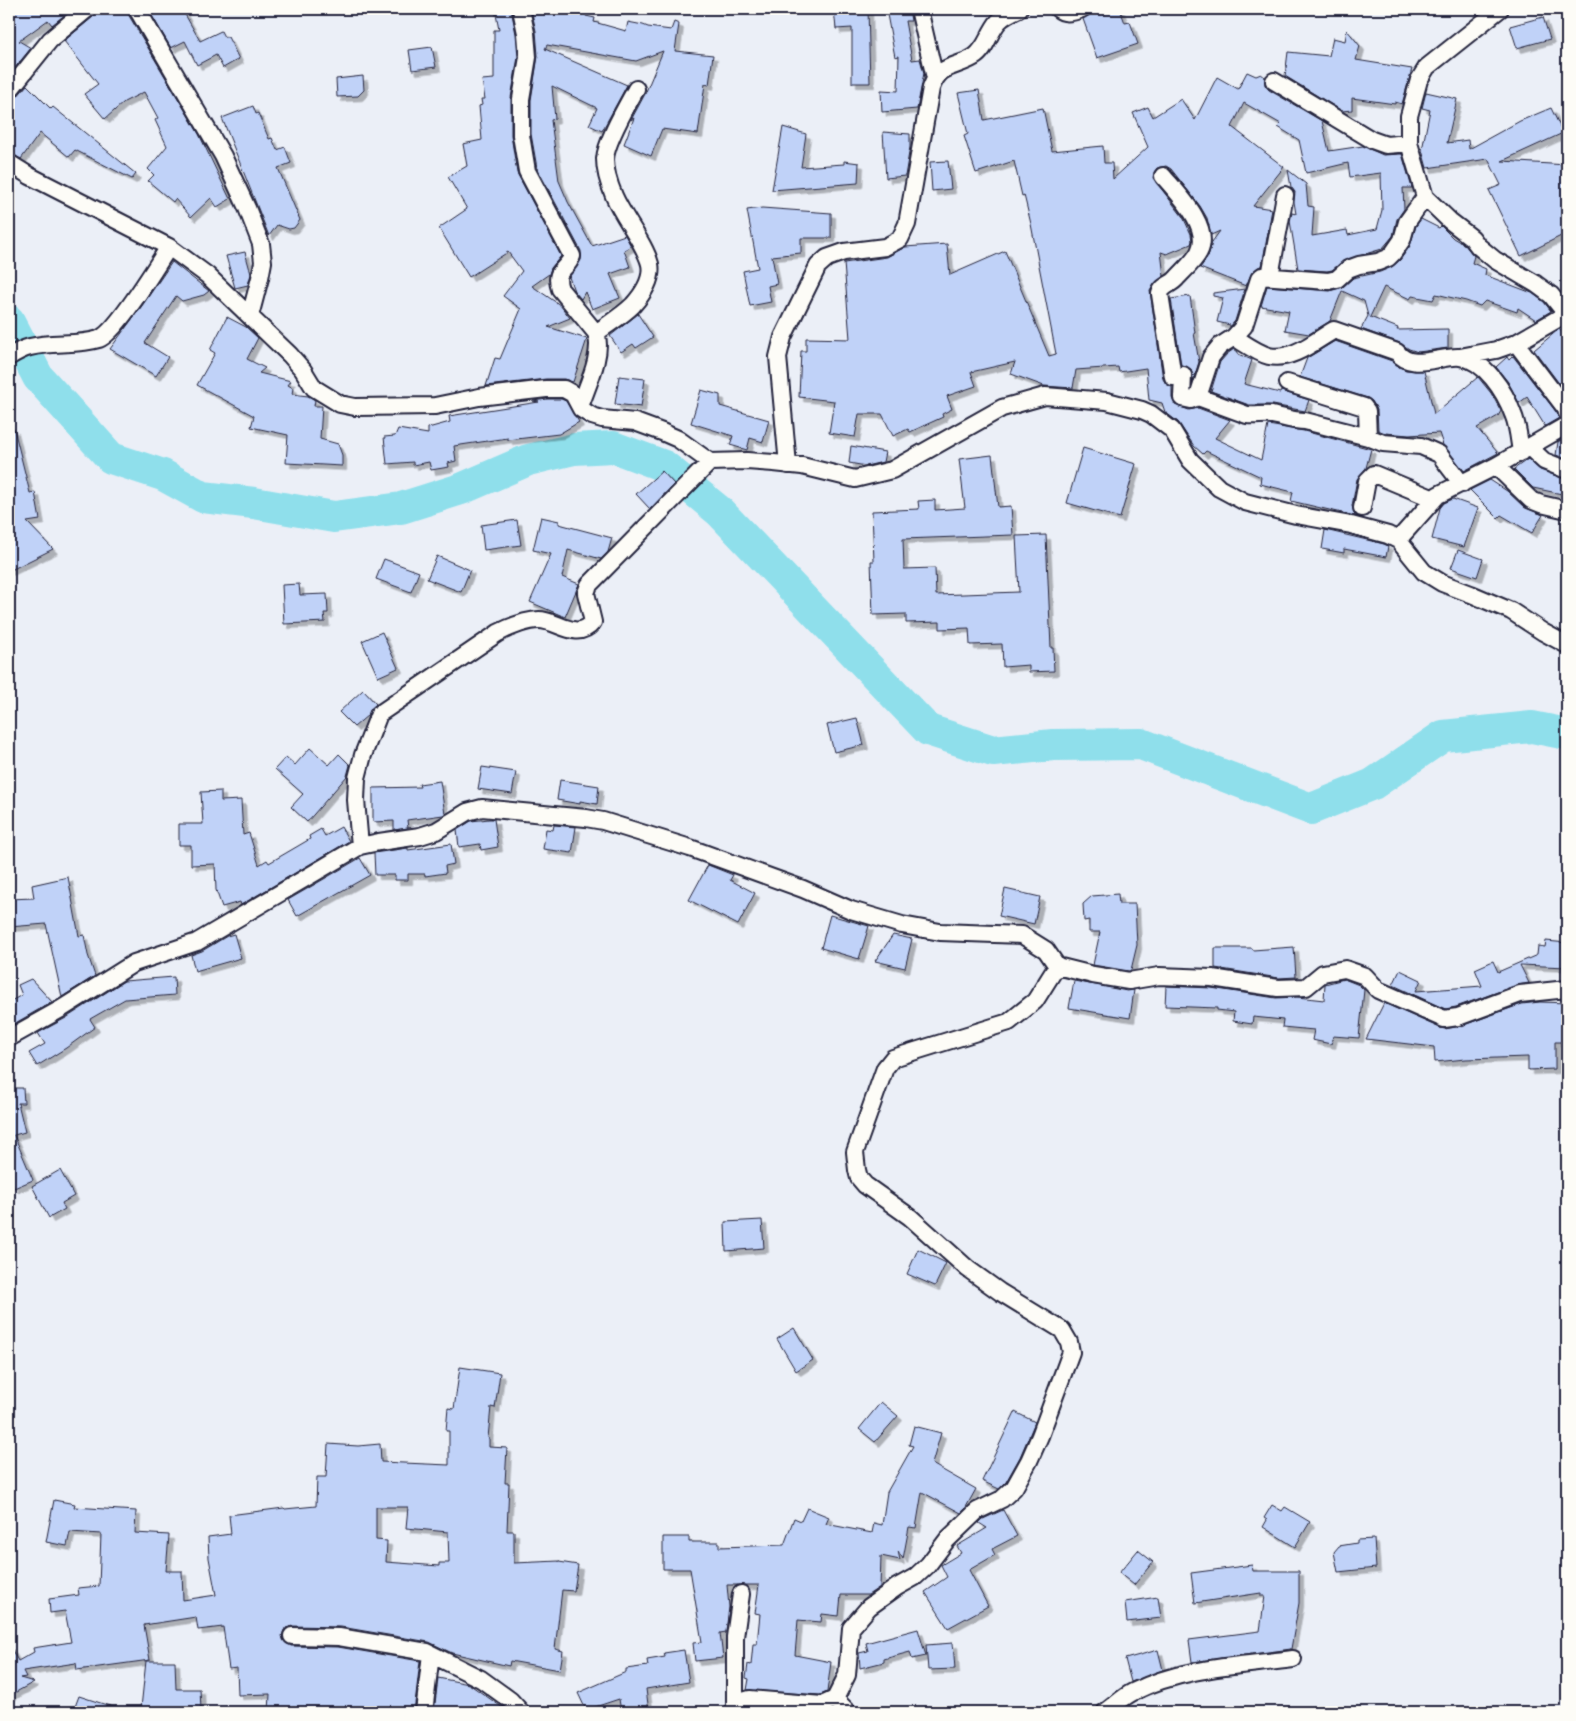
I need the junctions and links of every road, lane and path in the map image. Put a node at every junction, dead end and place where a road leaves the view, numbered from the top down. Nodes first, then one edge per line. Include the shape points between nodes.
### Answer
1 (87, 9) edge
2 (138, 9) edge
3 (520, 9) edge
4 (918, 9) edge
5 (1019, 9) edge
6 (1058, 9) edge
7 (1082, 9) edge
8 (1500, 9) edge
9 (935, 78) junction
10 (1274, 81) dead end
11 (636, 89) dead end
12 (9, 91) edge
13 (1409, 142) junction
14 (9, 163) edge
15 (1164, 176) dead end
16 (1285, 195) dead end
17 (1425, 197) junction
18 (169, 247) junction
19 (1270, 276) junction
20 (1567, 315) edge
21 (250, 316) junction
22 (596, 333) junction
23 (1234, 337) junction
24 (1516, 343) junction
25 (17, 353) edge
26 (1460, 357) junction
27 (1286, 383) dead end
28 (1198, 397) junction
29 (580, 408) junction
30 (1567, 413) edge
31 (1567, 424) edge
32 (1368, 437) junction
33 (1525, 450) junction
34 (788, 465) junction
35 (706, 466) junction
36 (1496, 466) junction
37 (1567, 470) edge
38 (1462, 484) junction
39 (1434, 499) junction
40 (1362, 508) dead end
41 (1567, 510) edge
42 (1398, 540) junction
43 (1567, 645) edge
44 (360, 846) junction
45 (1057, 966) junction
46 (1567, 989) edge
47 (9, 1038) edge
48 (741, 1594) dead end
49 (292, 1636) dead end
50 (431, 1654) junction
51 (1293, 1659) dead end
52 (835, 1699) junction
53 (424, 1712) edge
54 (522, 1712) edge
55 (735, 1712) edge
56 (848, 1712) edge
57 (1105, 1712) edge

1 - 12 street via 50,40
2 - 21 street via 223,156 262,244 262,270
3 - 22 street via 528,57 520,99 527,171 572,256 558,275 557,282
4 - 9 street
5 - 9 street via 999,21 974,57 955,64
6 - 7 street via 1067,13
8 - 13 street via 1427,67 1412,100
9 - 34 street via 907,224 900,239 885,247 844,252 827,258 818,266 782,338 778,357
10 - 13 street via 1372,140 1386,145
11 - 22 street via 605,158 607,179 646,254 650,276 632,306
13 - 17 street
14 - 18 street
15 - 28 street via 1201,229 1199,252 1160,294 1173,377 1183,375 1182,398 1191,400
16 - 19 street
17 - 19 street via 1407,222 1402,240 1388,258 1348,270 1337,279 1328,281
17 - 20 street via 1494,260 1551,295
18 - 21 street via 207,275
18 - 25 street via 118,322 100,338
19 - 23 street via 1259,279 1244,326
20 - 24 street
21 - 29 street via 290,355 314,388 340,404 355,407 435,406 479,397 564,389 573,394
22 - 29 street via 598,353
23 - 26 street via 1268,356 1293,354 1334,330 1397,352 1414,362
23 - 28 street via 1220,346 1212,357
24 - 26 street
24 - 30 street
26 - 33 street via 1481,365 1488,372 1514,415
27 - 32 street via 1364,407
28 - 32 street via 1247,415 1304,421
29 - 35 street via 592,416 635,422 678,439
31 - 33 street
32 - 38 street via 1383,443 1421,446 1439,454
33 - 36 street
33 - 37 street
34 - 35 street via 747,461
34 - 42 street via 855,479 892,470 1002,408 1045,396 1106,402 1151,414 1172,430 1190,460 1219,488 1245,502 1351,525
35 - 44 street via 589,585 586,593 593,622 590,626 572,631 540,620 513,625 379,714 357,778
36 - 38 street
36 - 41 street via 1531,500
38 - 39 street
39 - 40 street via 1374,474 1367,481
39 - 42 street
42 - 43 street via 1424,572 1442,583 1511,611
44 - 45 street via 420,836 436,831 467,812 482,808 586,818 690,848 851,910 902,925 940,932 1022,935 1046,950
44 - 47 street via 197,942 134,962
45 - 46 street via 1129,980 1159,976 1212,978 1278,988 1306,987 1323,973 1345,970 1364,976 1378,990 1444,1019 1520,994
45 - 52 street via 1035,1001 1009,1022 893,1058 885,1068 855,1152 859,1178 865,1185 910,1217 968,1269 1062,1330 1072,1352 1029,1462 1014,1488 992,1505 976,1512 915,1577 868,1607 852,1628 847,1675
48 - 55 street via 735,1637
49 - 50 street via 339,1637
50 - 53 street
50 - 54 street via 482,1679
51 - 57 street via 1196,1671 1159,1681 1131,1693
52 - 55 street via 822,1705 750,1699
52 - 56 street

